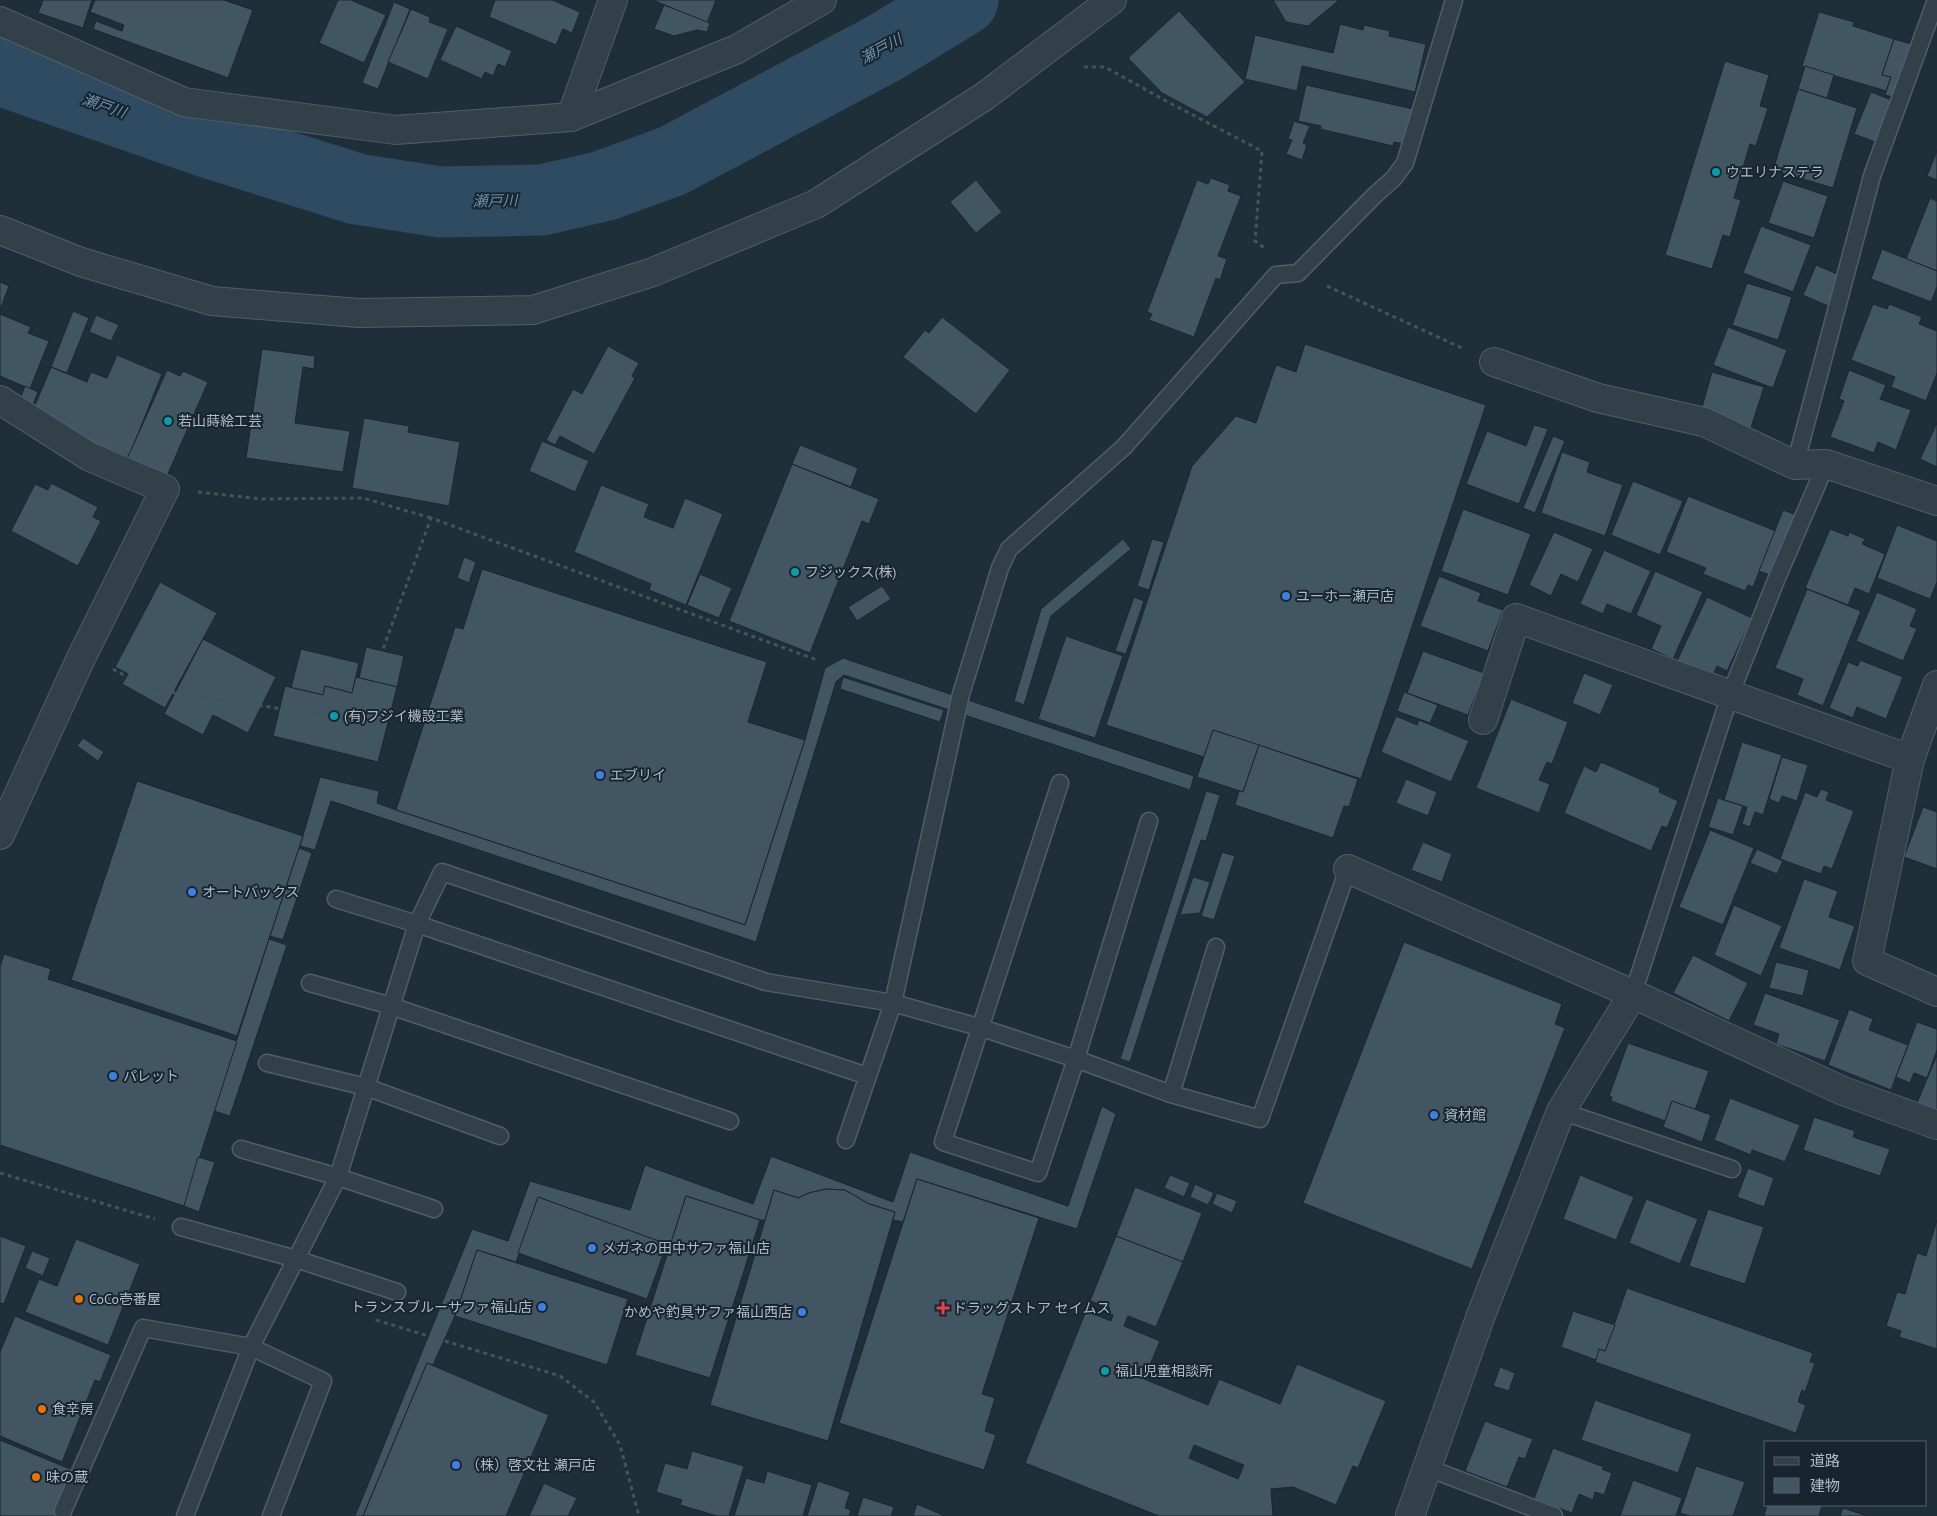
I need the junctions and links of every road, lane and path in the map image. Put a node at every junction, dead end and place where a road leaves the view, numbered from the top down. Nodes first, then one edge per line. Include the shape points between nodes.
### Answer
1 (613, 0) edge
2 (822, 0) edge
3 (1112, 0) edge
4 (1454, 0) edge
5 (1936, 0) edge
6 (0, 21) edge
7 (1079, 67) dead end
8 (571, 117) junction
9 (0, 230) edge
10 (1298, 273) junction
11 (1494, 362) joint
12 (0, 400) edge
13 (1826, 464) junction
14 (1795, 465) junction
15 (165, 489) junction
16 (1937, 501) edge
17 (431, 518) junction
18 (84, 652) junction
19 (817, 660) dead end
20 (1937, 686) edge
21 (1730, 695) junction
22 (1483, 720) dead end
23 (1910, 759) junction
24 (1060, 783) dead end
25 (1149, 821) dead end
26 (0, 835) edge
27 (1348, 869) joint
28 (336, 899) dead end
29 (417, 924) junction
30 (1216, 947) dead end
31 (310, 983) dead end
32 (1937, 992) edge
33 (1632, 994) junction
34 (893, 1003) junction
35 (391, 1006) junction
36 (982, 1028) junction
37 (1076, 1059) junction
38 (267, 1063) dead end
39 (867, 1076) junction
40 (366, 1087) junction
41 (1171, 1094) junction
42 (1561, 1111) junction
43 (730, 1121) dead end
44 (1937, 1125) edge
45 (500, 1136) dead end
46 (846, 1140) dead end
47 (241, 1149) dead end
48 (1732, 1169) dead end
49 (0, 1173) edge
50 (338, 1177) junction
51 (434, 1209) dead end
52 (181, 1227) joint
53 (296, 1259) junction
54 (397, 1292) dead end
55 (376, 1320) dead end
56 (251, 1347) junction
57 (1428, 1468) junction
58 (63, 1511) dead end
59 (185, 1516) edge
60 (271, 1516) edge
61 (639, 1516) edge
62 (1410, 1516) edge
63 (1554, 1516) edge

1 - 8 street
2 - 8 street via 737,49
3 - 9 street via 986,96 816,204 652,272 533,310 359,313 212,301 81,262
4 - 10 lane via 1405,163 1394,178
5 - 14 lane via 1872,176
6 - 8 street via 184,102 396,130
7 - 10 path via 1104,67 1262,151 1255,241
10 - 11 path
10 - 34 lane via 1276,275 1124,447 1009,549 960,694
11 - 14 street via 1598,398 1704,422
12 - 15 street via 90,457
13 - 14 street
13 - 16 street
13 - 21 lane
15 - 17 path via 262,499 363,498
15 - 18 street
17 - 18 path via 357,720 149,689
17 - 19 path
18 - 26 street
20 - 23 street
21 - 22 street via 1516,618
21 - 23 street
21 - 33 lane
23 - 32 street via 1867,961
24 - 36 lane
25 - 37 lane
27 - 33 street
27 - 41 lane via 1260,1119
28 - 29 lane
29 - 34 lane via 442,872 766,982
29 - 35 lane
29 - 39 lane
30 - 41 lane
31 - 35 lane
33 - 42 street
33 - 44 street via 1843,1091
34 - 36 lane
34 - 39 lane
35 - 40 lane
35 - 43 lane
36 - 37 lane
36 - 37 lane via 943,1142 1038,1173
37 - 41 lane
38 - 40 lane
39 - 46 lane
40 - 45 lane
40 - 50 lane
42 - 48 lane
42 - 57 street via 1481,1315
47 - 50 lane
49 - 52 path
50 - 51 lane
50 - 53 lane
52 - 53 lane
53 - 54 lane
53 - 56 lane
55 - 61 path via 560,1376 594,1402 620,1445
56 - 58 lane via 143,1328
56 - 59 lane
56 - 60 lane via 323,1381
57 - 62 street
57 - 63 lane

